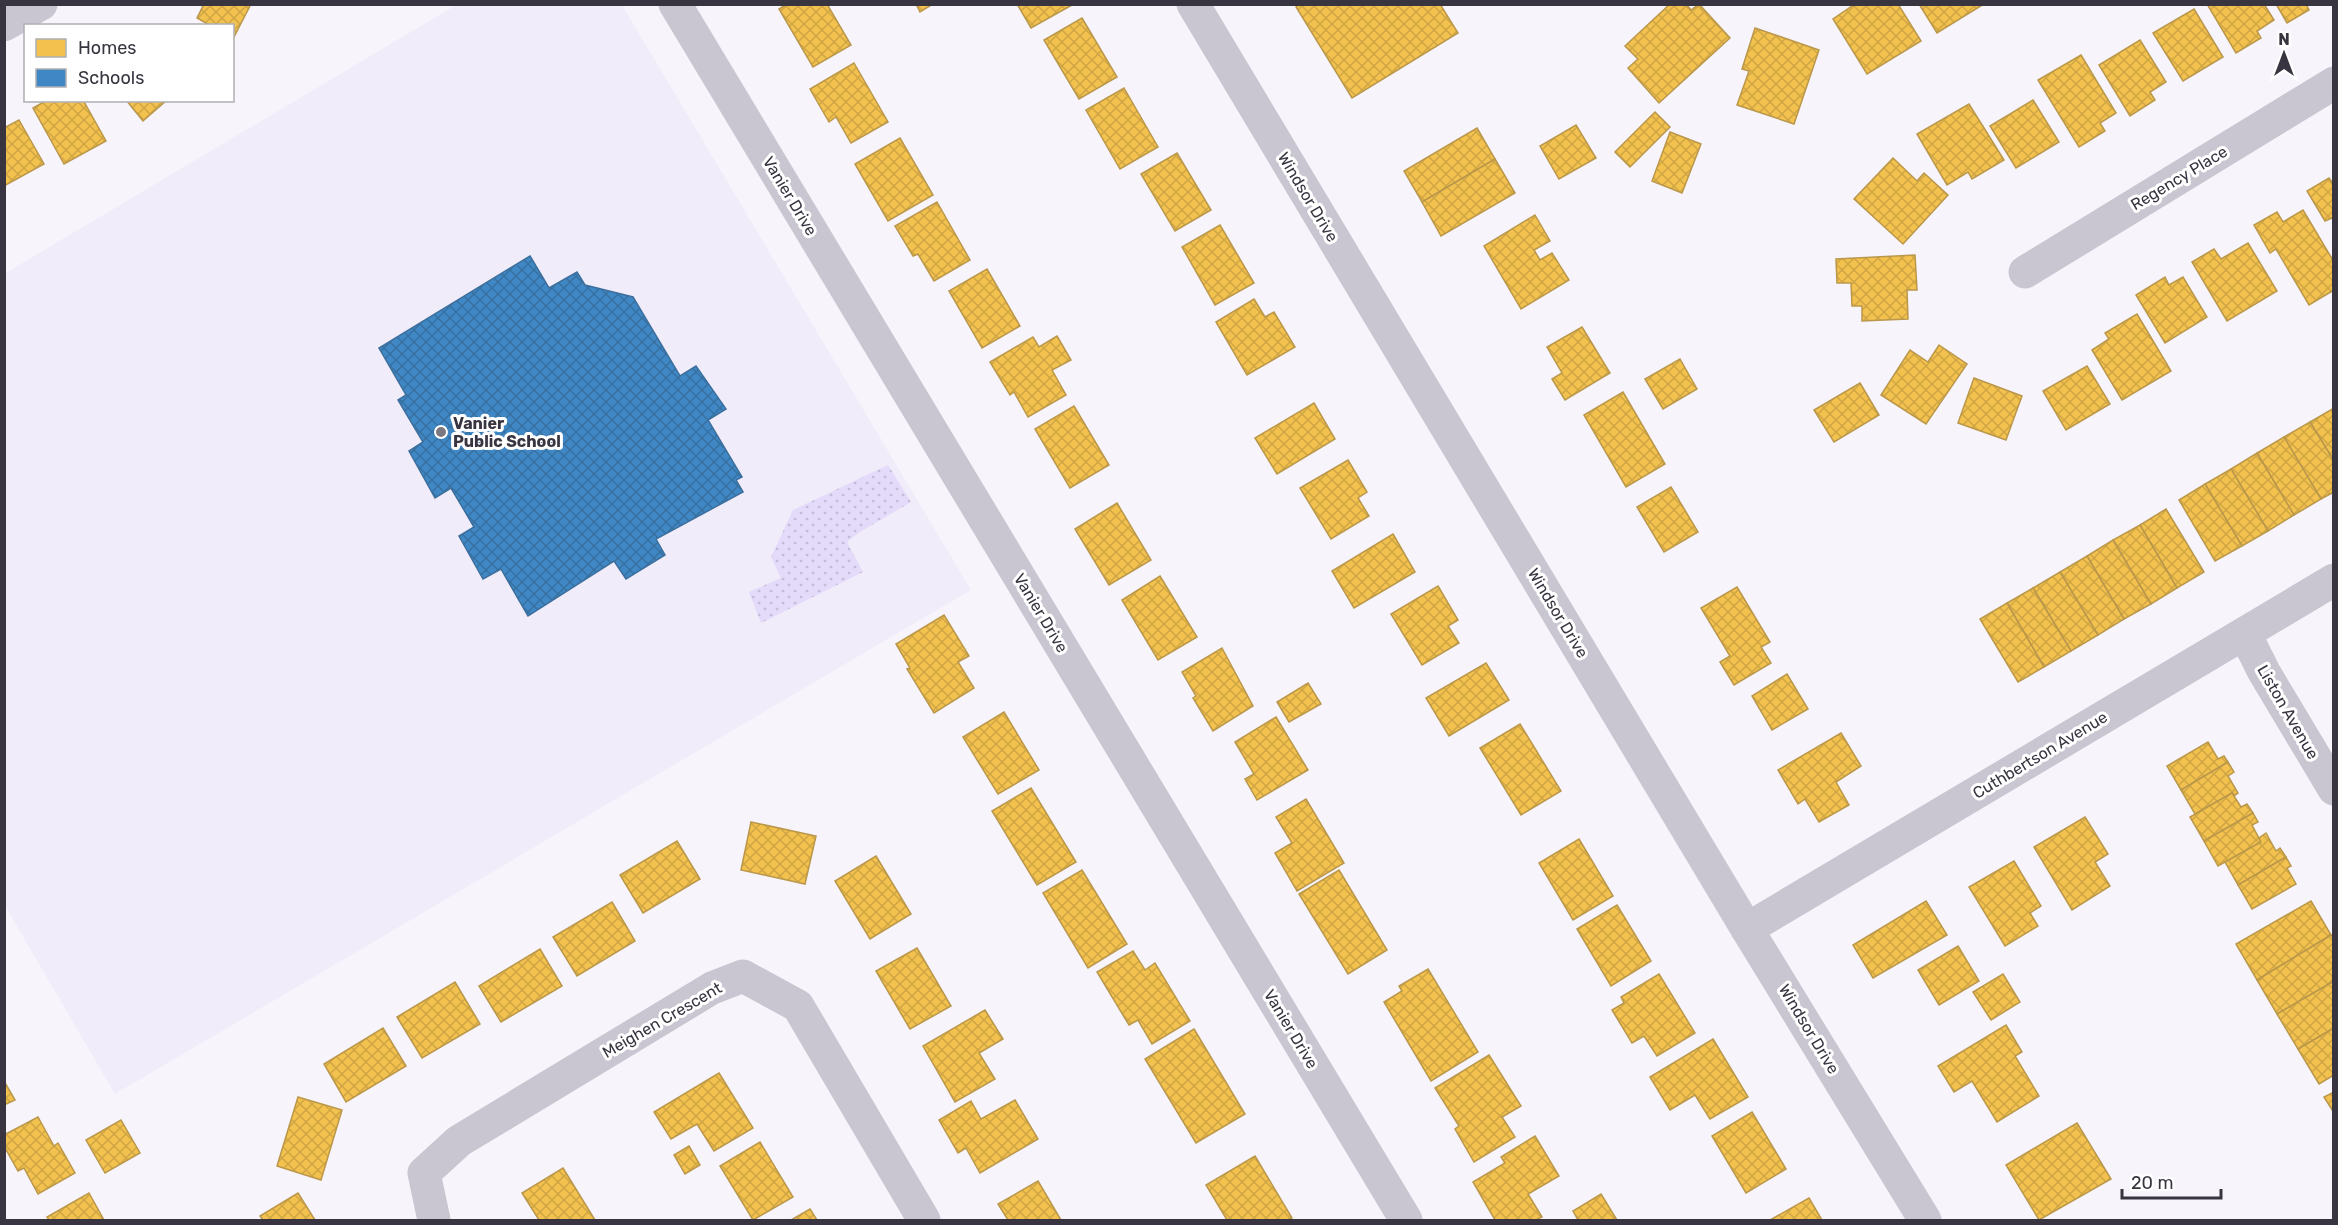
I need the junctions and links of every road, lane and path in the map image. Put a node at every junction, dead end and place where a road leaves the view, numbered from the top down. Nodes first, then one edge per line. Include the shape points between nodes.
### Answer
1 (41, 4) edge
2 (675, 4) edge
3 (1193, 4) edge
4 (4, 25) edge
5 (2334, 83) edge
6 (2025, 272) dead end
7 (2334, 580) edge
8 (2245, 634) junction
9 (2334, 789) edge
10 (1748, 929) junction
11 (434, 1221) edge
12 (924, 1221) edge
13 (1406, 1221) edge
14 (1925, 1221) edge

1 - 4 street
2 - 13 street, Vanier Drive
3 - 10 street, Windsor Drive
5 - 6 street, Regency Place
7 - 8 street, Cuthbertson Avenue
8 - 9 street, Liston Avenue
8 - 10 street, Cuthbertson Avenue
10 - 14 street, Windsor Drive
11 - 12 street, Meighen Crescent via 424,1173 459,1141 712,988 743,976 798,1006

